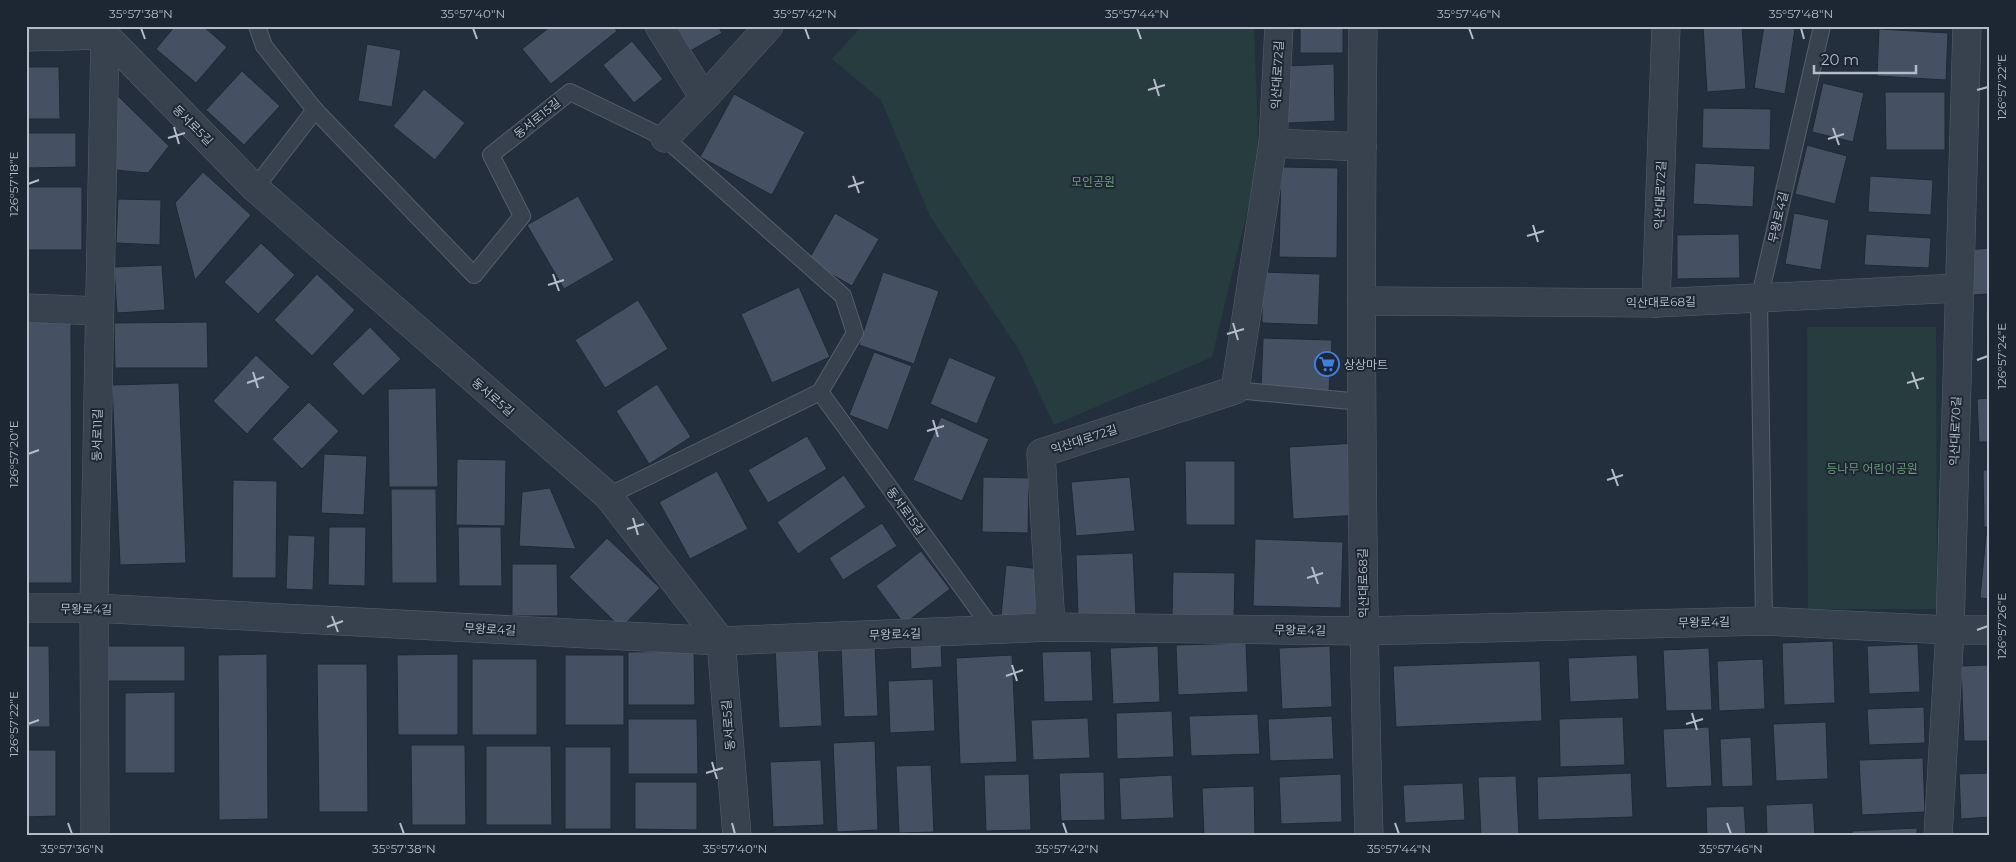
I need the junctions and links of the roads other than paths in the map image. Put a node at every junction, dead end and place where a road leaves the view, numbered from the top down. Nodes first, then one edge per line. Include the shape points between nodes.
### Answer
1 (257, 26) edge
2 (658, 26) edge
3 (769, 26) edge
4 (1279, 26) edge
5 (1363, 26) edge
6 (1666, 26) edge
7 (1822, 26) edge
8 (1967, 26) edge
9 (98, 31) edge
10 (26, 36) edge
11 (704, 98) junction
12 (315, 110) junction
13 (665, 138) junction
14 (1273, 143) junction
15 (1362, 147) junction
16 (255, 188) junction
17 (1959, 288) junction
18 (1759, 300) junction
19 (1363, 301) junction
20 (1656, 303) junction
21 (26, 308) edge
22 (99, 311) junction
23 (1235, 390) junction
24 (820, 392) junction
25 (1361, 402) junction
26 (608, 496) junction
27 (26, 608) edge
28 (94, 608) junction
29 (1764, 621) junction
30 (1051, 627) junction
31 (993, 630) junction
32 (1950, 630) junction
33 (1990, 630) edge
34 (1363, 631) junction
35 (721, 641) junction
36 (95, 836) edge
37 (737, 836) edge
38 (1369, 836) edge
39 (1938, 836) edge

1 - 12 lane, 동서로15길 via 264,46
2 - 11 street
3 - 11 street
4 - 14 street, 익산대로72길
5 - 15 street, 익산대로68길
6 - 20 street, 익산대로72길
7 - 18 lane, 무왕로4길
8 - 17 street, 익산대로70길
9 - 10 street
9 - 16 street, 동서로5길
9 - 22 street, 동서로11길
11 - 13 street
12 - 13 lane, 동서로15길 via 474,275 522,216 491,154 570,92
12 - 16 lane
13 - 24 lane, 동서로15길 via 843,296 855,333
14 - 15 street
14 - 23 street, 익산대로72길
15 - 19 street, 익산대로68길
16 - 26 street, 동서로5길
17 - 18 street, 익산대로68길
17 - 32 street, 익산대로70길
18 - 20 street, 익산대로68길
18 - 29 lane, 무왕로4길
19 - 20 street, 익산대로68길
19 - 25 street, 익산대로68길
21 - 22 street
22 - 28 street, 동서로11길
23 - 25 lane, 익산대로72길
23 - 30 street, 익산대로72길 via 1041,453
24 - 26 lane
24 - 31 lane, 동서로15길
25 - 34 street, 익산대로68길
26 - 35 street, 동서로5길
27 - 28 street, 무왕로4길
28 - 35 street, 무왕로4길
28 - 36 street, 동서로11길
29 - 32 street, 무왕로4길
29 - 34 street, 무왕로4길
30 - 31 street, 무왕로4길
30 - 34 street, 무왕로4길
31 - 35 street, 무왕로4길
32 - 33 street, 무왕로4길
32 - 39 street, 익산대로70길
34 - 38 street, 익산대로68길
35 - 37 street, 동서로5길

